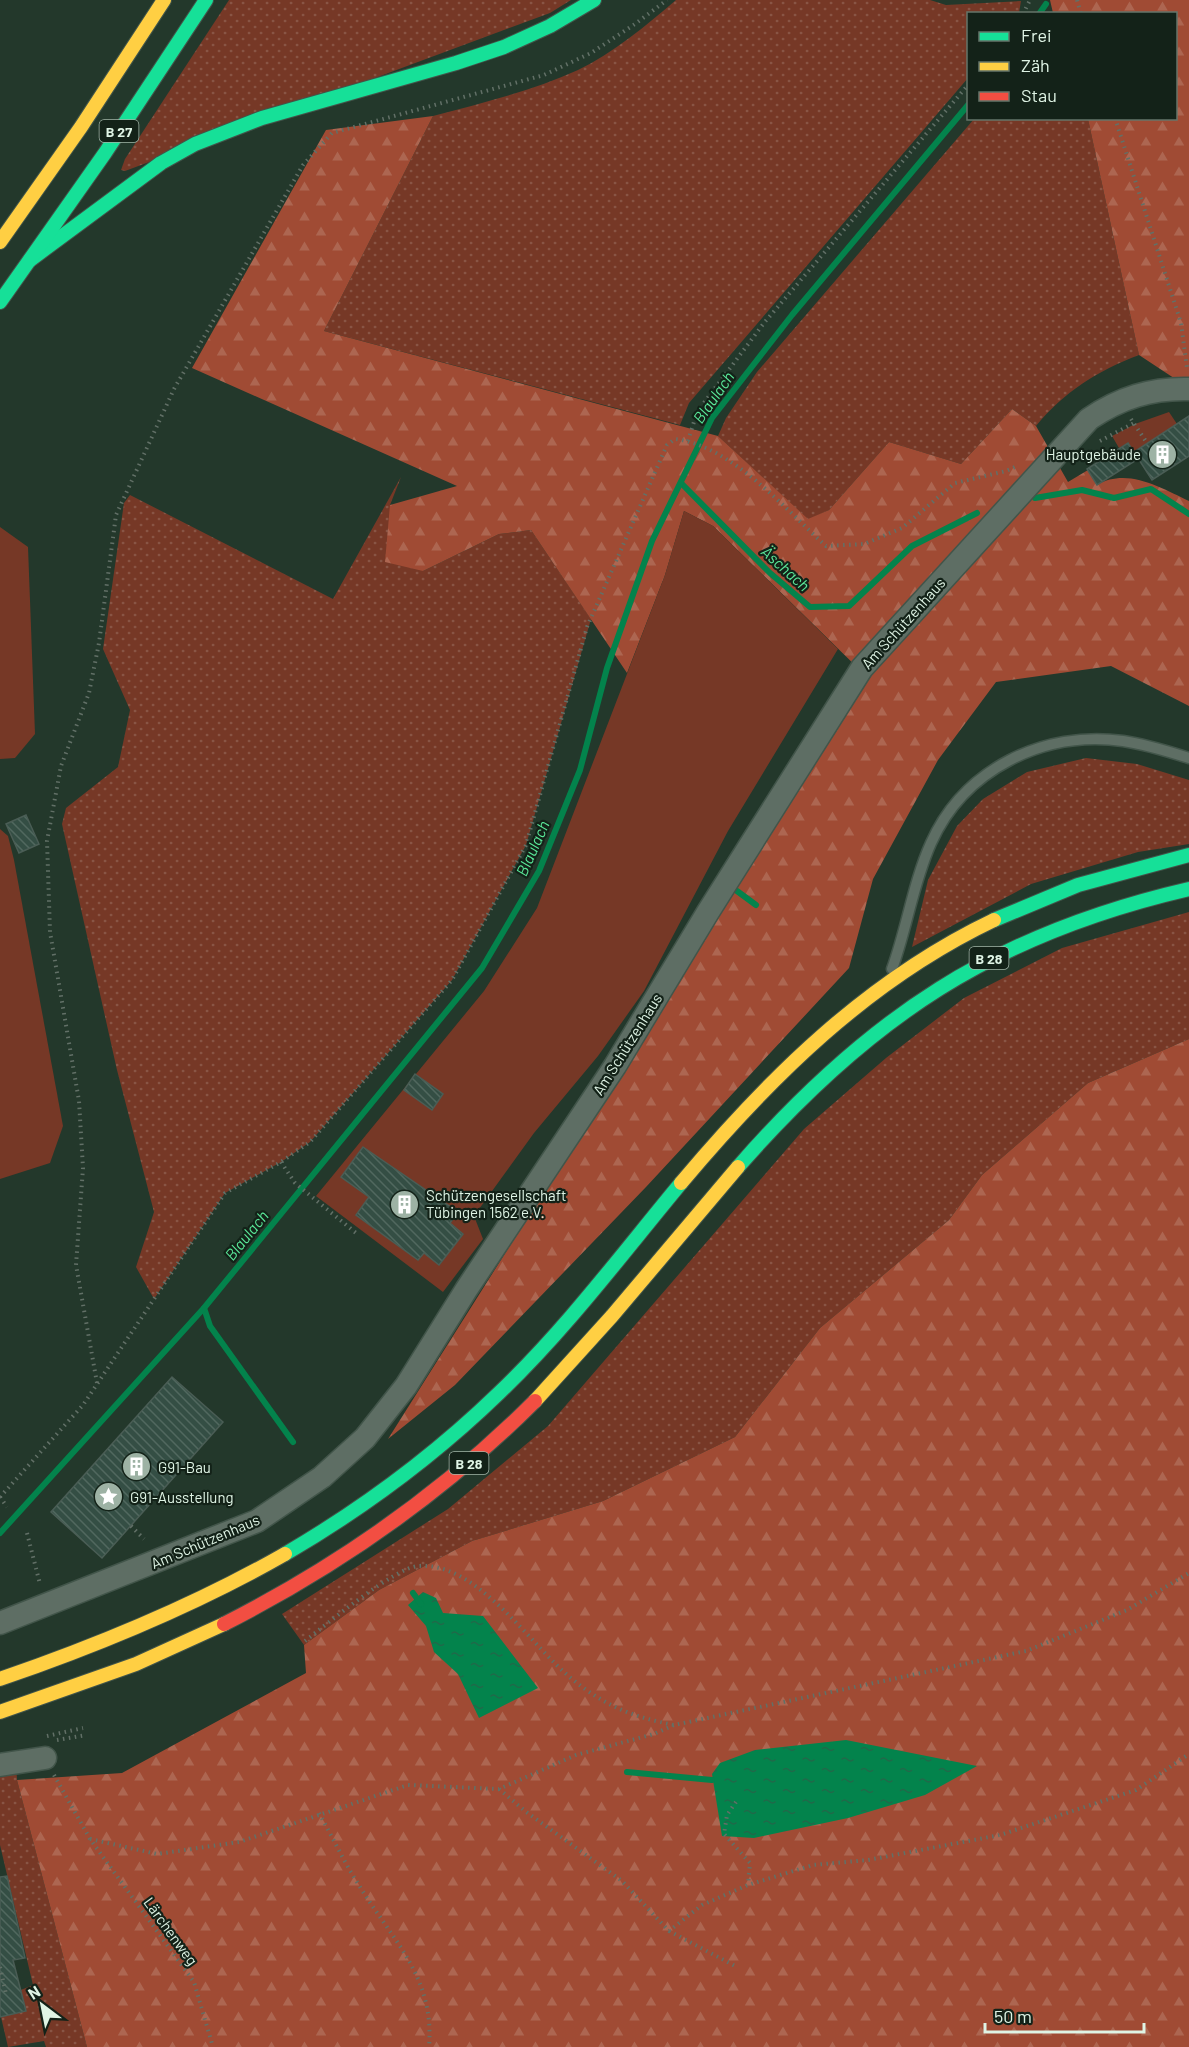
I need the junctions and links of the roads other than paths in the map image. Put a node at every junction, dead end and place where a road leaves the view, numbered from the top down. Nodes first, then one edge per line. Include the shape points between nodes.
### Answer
1 (164, 0) edge
2 (206, 0) edge
3 (594, 0) edge
4 (0, 242) edge
5 (30, 261) junction
6 (0, 302) edge
7 (1188, 380) edge
8 (1189, 759) edge
9 (1189, 855) edge
10 (1189, 889) edge
11 (886, 983) junction
12 (0, 1623) edge
13 (0, 1678) edge
14 (0, 1712) edge
15 (44, 1751) road end
16 (0, 1765) edge

1 - 4 highway, B 27
2 - 5 highway, B 27
3 - 5 highway via 541,31 467,61 291,109 211,136 141,175 87,221
5 - 6 highway, B 27
7 - 12 street, Am Schützenhaus via 1108,407 1089,420 862,668 615,1066 406,1386 365,1438 322,1477 256,1521
8 - 11 lane via 1122,741 1087,740 1053,743 1021,753 995,768 966,791 944,817 930,844
9 - 11 highway, B 28 via 1090,879 1036,899 939,948
10 - 14 highway, B 28 via 1092,913 1037,934 972,967 889,1021 788,1112 544,1392 458,1473 365,1541 268,1602 217,1628 110,1674
11 - 13 highway, B 28 via 827,1030 772,1082 554,1336 479,1413 438,1448 349,1514 246,1577 158,1620
15 - 16 street

